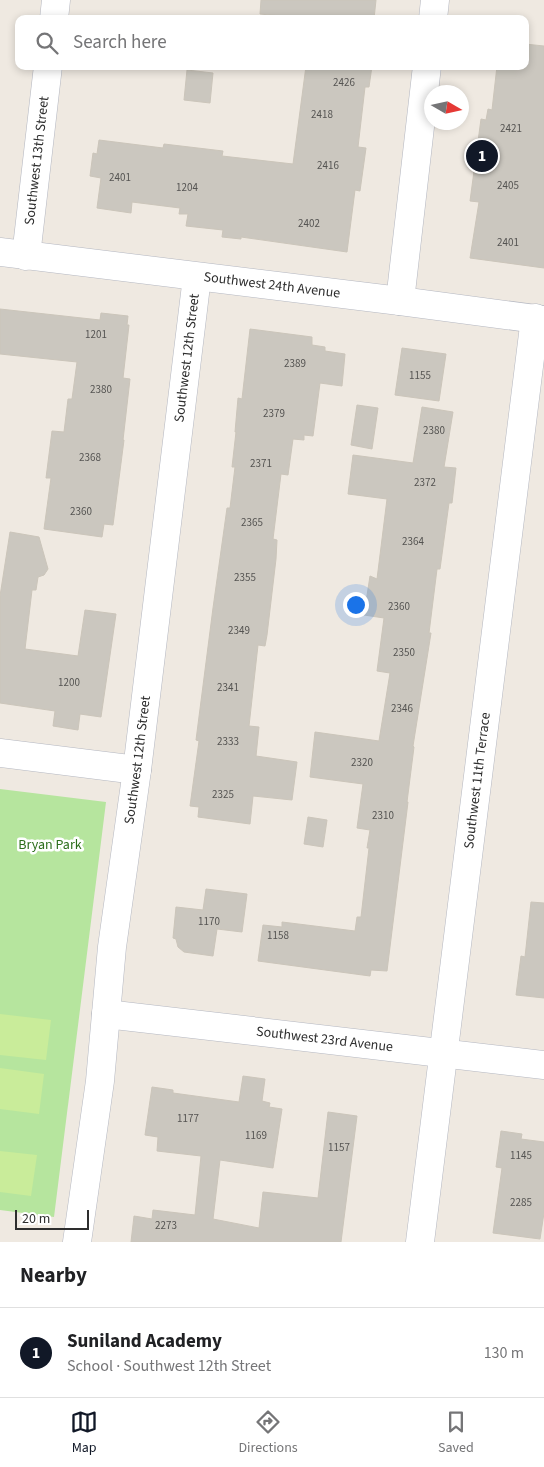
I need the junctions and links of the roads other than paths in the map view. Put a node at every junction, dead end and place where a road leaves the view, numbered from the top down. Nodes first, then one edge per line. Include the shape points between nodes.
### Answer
1 (56, 0) edge
2 (435, 0) edge
3 (54, 15) edge
4 (433, 15) edge
5 (47, 70) edge
6 (427, 70) edge
7 (13, 254) edge
8 (197, 277) junction
9 (400, 300) junction
10 (539, 319) edge
11 (0, 753) edge
12 (137, 770) junction
13 (106, 1014) junction
14 (444, 1053) junction
15 (544, 1065) edge
16 (77, 1242) edge
17 (420, 1242) edge

1 - 3 street
2 - 4 street
5 - 7 street, Southwest 13th Street
6 - 9 street
7 - 8 street, Southwest 24th Avenue
8 - 9 street, Southwest 24th Avenue
8 - 12 street, Southwest 12th Street
9 - 10 street, Southwest 24th Avenue
10 - 14 street, Southwest 11th Terrace
11 - 12 street
12 - 13 street, Southwest 12th Street
13 - 14 street, Southwest 23rd Avenue
13 - 16 street, Southwest 12th Street via 100,1081
14 - 15 street, Southwest 23rd Avenue
14 - 17 street, Southwest 11th Terrace

